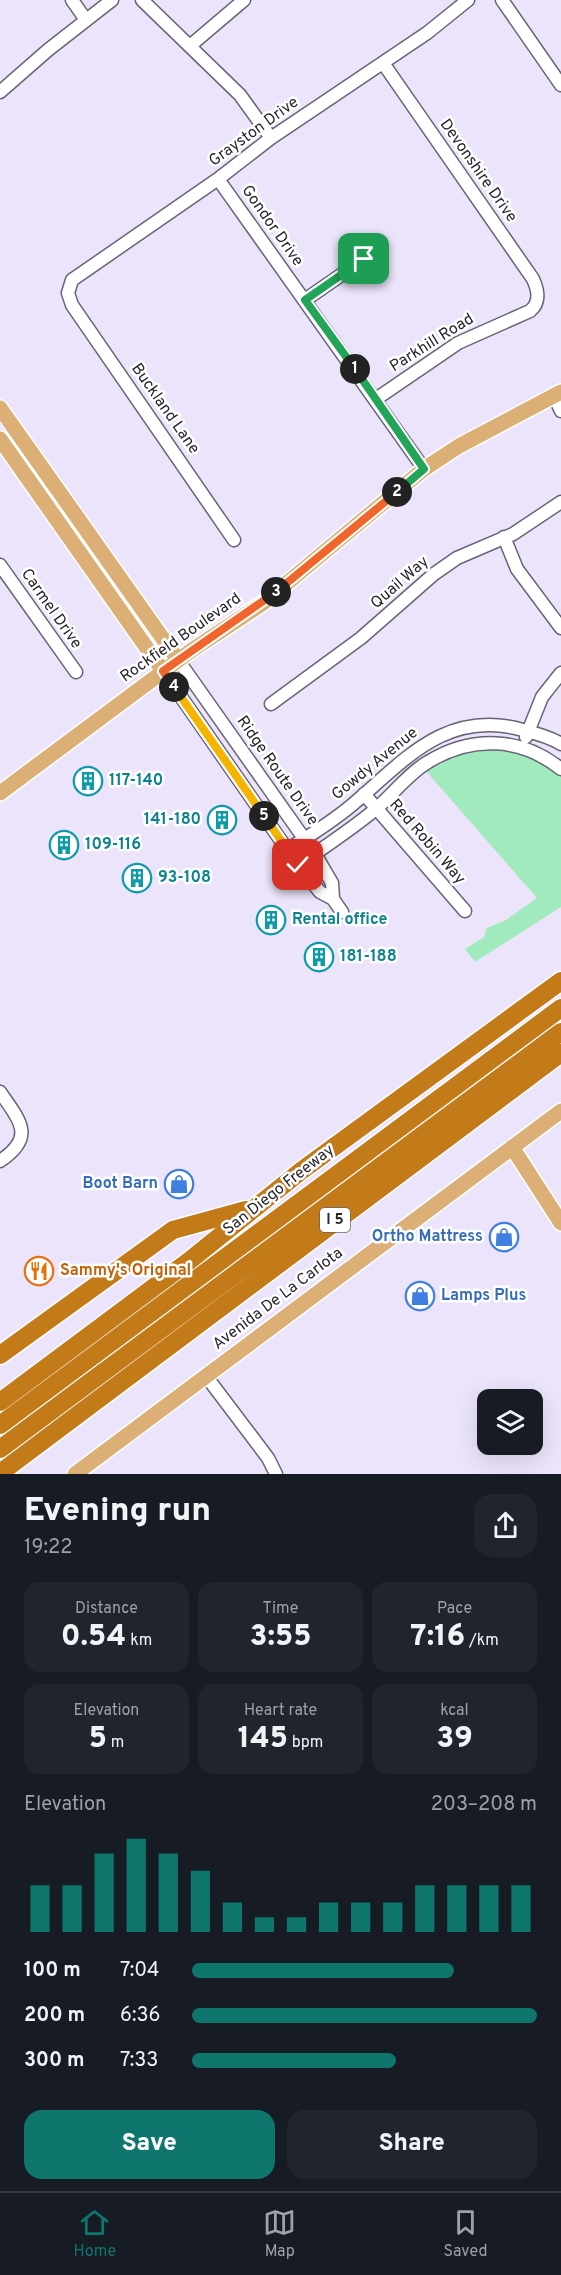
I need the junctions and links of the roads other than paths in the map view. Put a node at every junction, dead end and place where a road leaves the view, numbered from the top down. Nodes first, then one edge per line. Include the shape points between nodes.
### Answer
1 (72, 0) edge
2 (112, 0) edge
3 (142, 0) edge
4 (244, 0) edge
5 (468, 0) edge
6 (502, 0) edge
7 (86, 20) junction
8 (191, 45) junction
9 (383, 63) junction
10 (561, 85) edge
11 (0, 92) edge
12 (272, 138) junction
13 (218, 178) junction
14 (364, 259) dead end
15 (69, 297) joint
16 (305, 300) junction
17 (537, 302) joint
18 (557, 394) edge
19 (376, 399) junction
20 (0, 408) edge
21 (561, 411) edge
22 (0, 439) edge
23 (424, 469) junction
24 (561, 502) edge
25 (504, 537) junction
26 (234, 540) dead end
27 (0, 565) edge
28 (561, 628) edge
29 (178, 660) junction
30 (163, 671) junction
31 (76, 672) dead end
32 (561, 673) edge
33 (271, 704) dead end
34 (528, 731) junction
35 (561, 744) edge
36 (523, 747) junction
37 (561, 769) edge
38 (0, 793) edge
39 (364, 794) junction
40 (376, 808) junction
41 (303, 839) junction
42 (287, 850) junction
43 (315, 854) junction
44 (298, 865) junction
45 (333, 898) junction
46 (465, 911) dead end
47 (342, 912) dead end
48 (561, 981) edge
49 (561, 1008) edge
50 (561, 1032) edge
51 (561, 1053) edge
52 (0, 1092) edge
53 (561, 1111) edge
54 (512, 1148) junction
55 (0, 1161) edge
56 (253, 1208) junction
57 (561, 1223) edge
58 (0, 1355) edge
59 (206, 1376) junction
60 (0, 1402) edge
61 (0, 1425) edge
62 (0, 1449) edge
63 (0, 1473) edge
64 (75, 1474) edge
65 (276, 1474) edge

1 - 7 street
2 - 7 street
3 - 8 street
4 - 8 street
5 - 9 street, Grayston Drive
6 - 10 street
7 - 11 street
8 - 12 street via 240,95
9 - 12 street, Grayston Drive
9 - 17 street, Devonshire Drive via 533,279
12 - 13 street, Grayston Drive
13 - 15 street, Grayston Drive via 77,275 68,288
13 - 16 street, Gondor Drive
14 - 16 street
15 - 26 street, Buckland Lane
16 - 19 street, Gondor Drive
17 - 19 street, Parkhill Road via 531,311 458,343
18 - 21 street
18 - 23 main road, Rockfield Boulevard
19 - 23 street, Gondor Drive
20 - 29 main road, Ridge Route Drive
22 - 30 main road
23 - 29 main road, Rockfield Boulevard via 263,603
24 - 25 street, Quail Way
25 - 28 street via 517,569
25 - 33 street, Quail Way via 479,546 442,569 361,639
27 - 31 street, Carmel Drive
29 - 30 main road, Rockfield Boulevard
29 - 41 street, Ridge Route Drive
30 - 38 main road, Rockfield Boulevard
30 - 42 street
32 - 34 street via 542,697
34 - 35 street, Gowdy Avenue
34 - 36 street
34 - 39 street, Gowdy Avenue via 490,724 442,733 402,759
36 - 37 street, Gowdy Avenue
36 - 40 street, Gowdy Avenue via 485,742 446,753 427,762
39 - 40 street, Red Robin Way
39 - 41 street, Gowdy Avenue
40 - 43 street, Gowdy Avenue
40 - 46 street, Red Robin Way
41 - 42 street, Gowdy Avenue
41 - 43 street, Ridge Route Drive
42 - 44 street
43 - 44 street, Gowdy Avenue
43 - 45 street, Ridge Route Drive via 332,883
44 - 45 street via 320,892
45 - 47 street
48 - 56 highway, San Diego Freeway
49 - 61 highway
50 - 62 highway
51 - 63 highway, I 5
52 - 55 street via 19,1118 22,1133 17,1147
53 - 54 main road, Avenida De La Carlota
54 - 57 main road
54 - 59 main road, Avenida De La Carlota
56 - 58 highway via 173,1230
56 - 60 highway, San Diego Freeway via 189,1261
59 - 64 main road, Avenida De La Carlota
59 - 65 street

